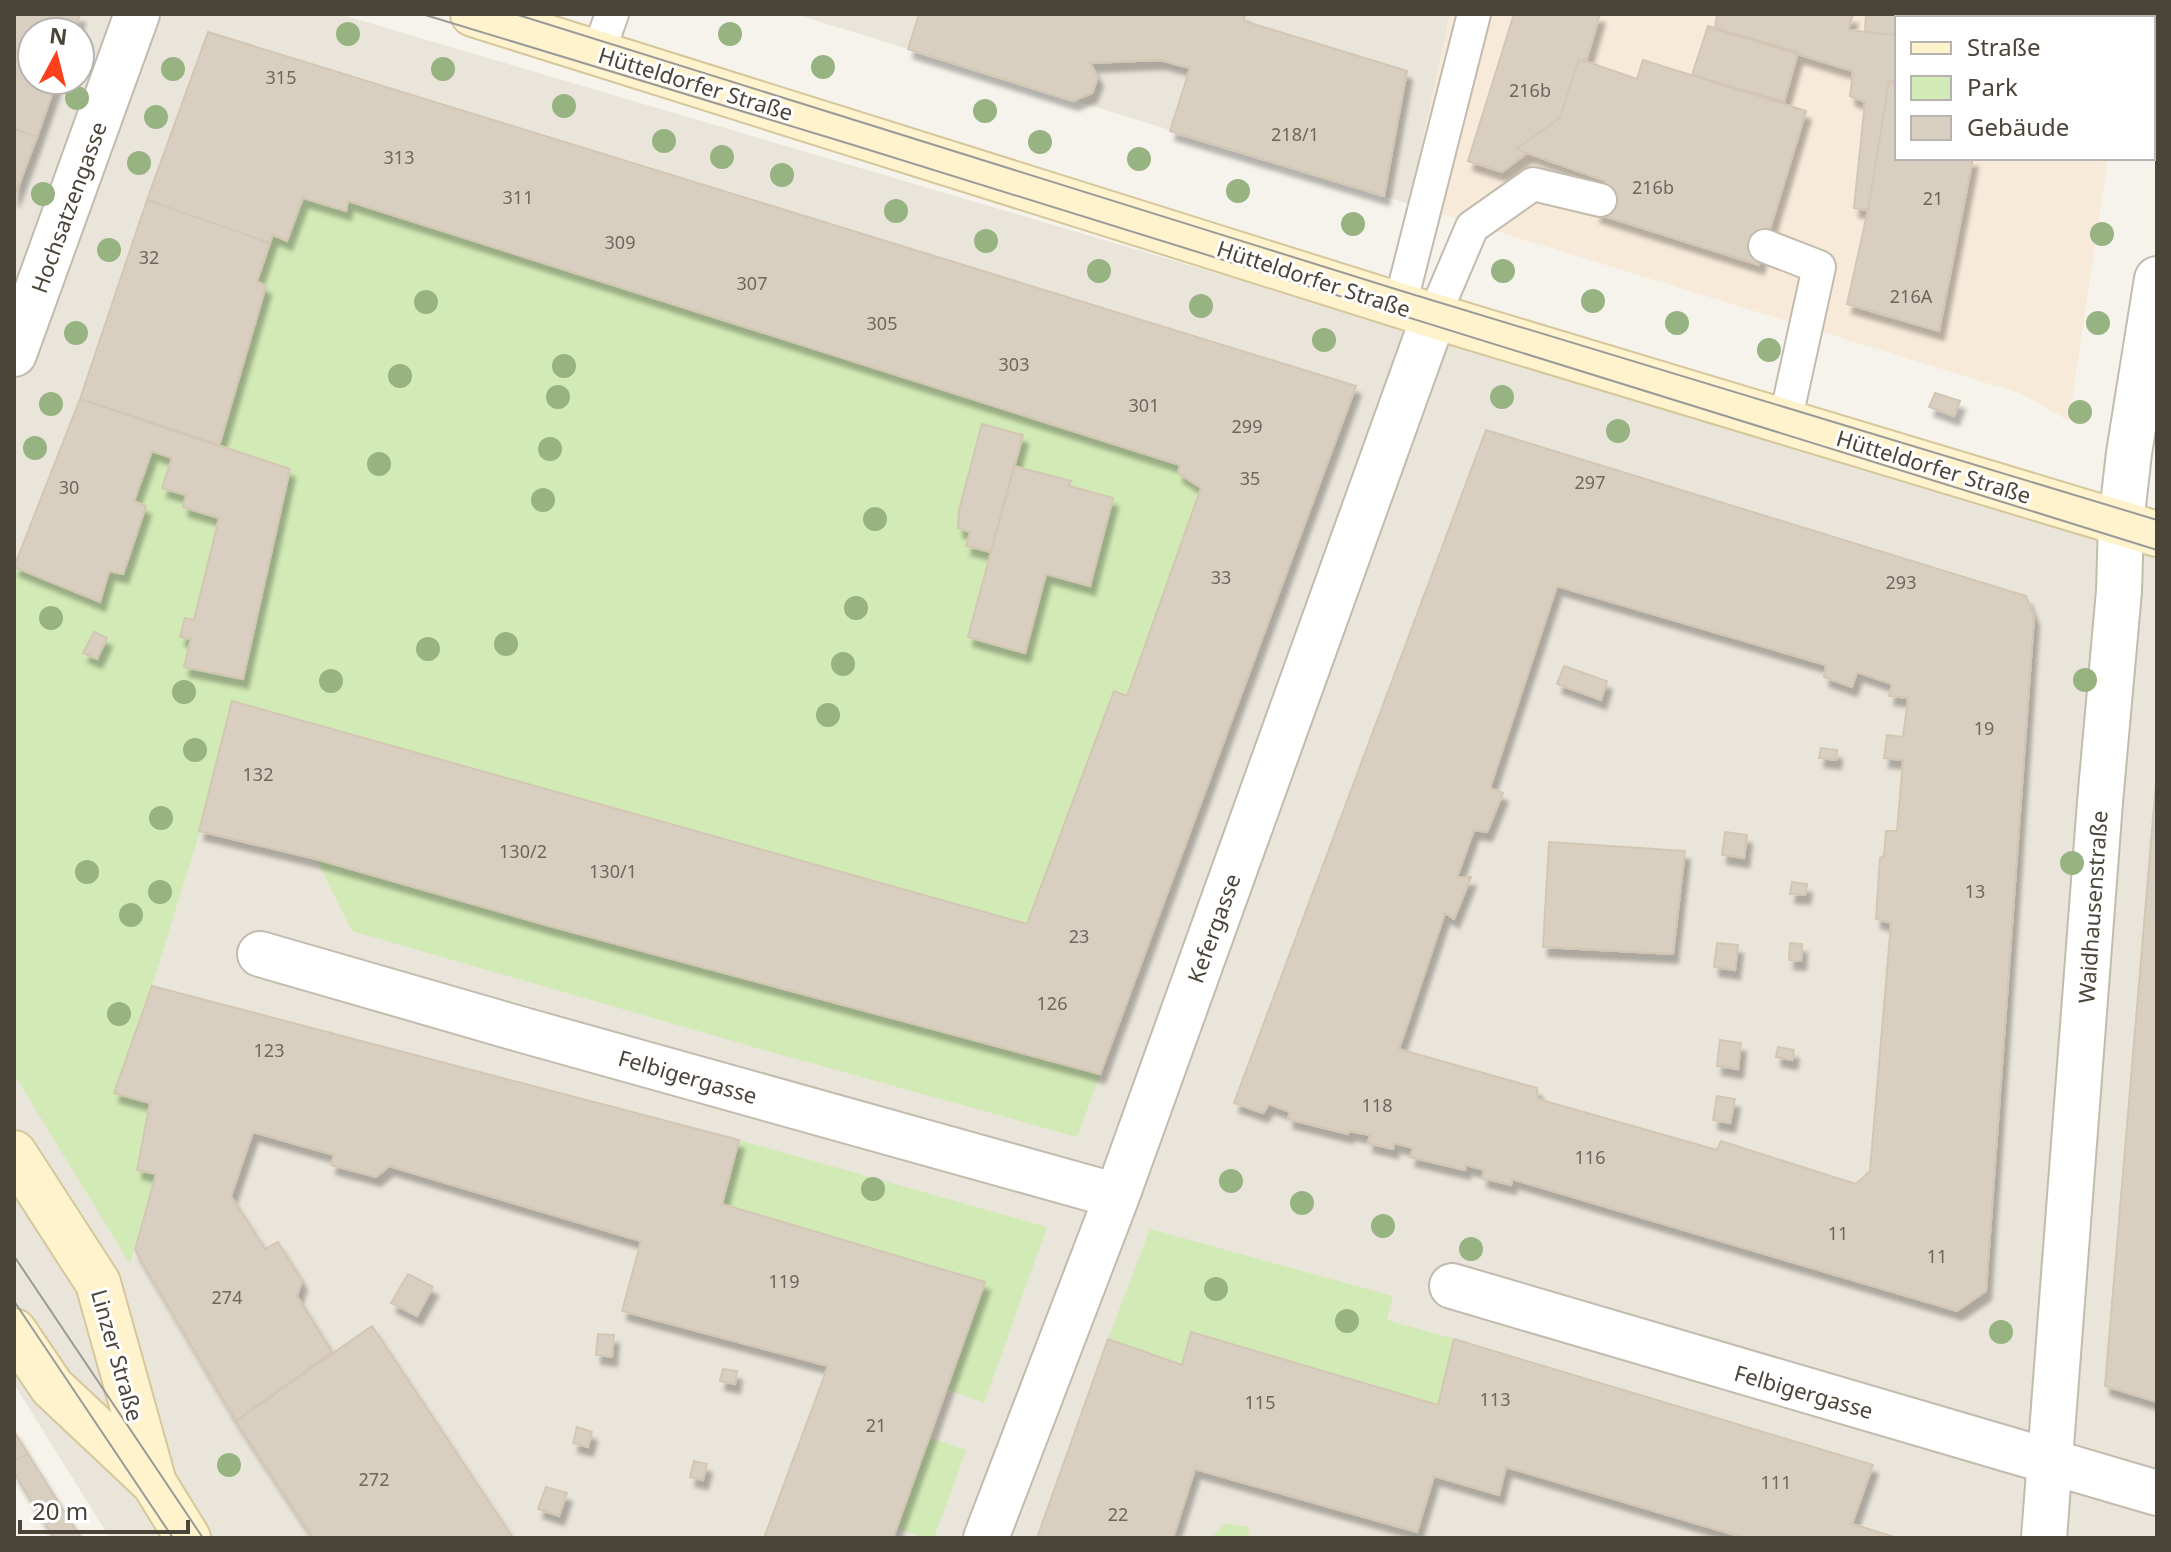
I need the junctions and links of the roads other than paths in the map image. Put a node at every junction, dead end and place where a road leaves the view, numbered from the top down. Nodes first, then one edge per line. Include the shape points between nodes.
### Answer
1 (137, 14) edge
2 (473, 14) edge
3 (1474, 14) edge
4 (605, 33) edge
5 (1600, 200) dead end
6 (1765, 246) dead end
7 (2157, 279) edge
8 (1417, 311) junction
9 (14, 354) edge
10 (1785, 422) junction
11 (2139, 528) edge
12 (260, 954) dead end
13 (14, 1153) edge
14 (1117, 1196) junction
15 (1452, 1286) dead end
16 (14, 1331) edge
17 (2049, 1463) junction
18 (154, 1483) junction
19 (2157, 1493) edge
20 (188, 1538) edge
21 (986, 1538) edge
22 (2044, 1538) edge

1 - 9 street, Hochsatzengasse
2 - 4 main road, Hütteldorfer Straße
3 - 8 lane
4 - 8 main road, Hütteldorfer Straße
5 - 8 lane via 1533,184 1472,227
6 - 10 lane via 1819,267
7 - 11 street, Waidhausenstraße via 2129,453
8 - 10 main road, Hütteldorfer Straße
8 - 14 street, Kefergasse
10 - 11 main road, Hütteldorfer Straße
11 - 17 street, Waidhausenstraße via 2119,591
12 - 14 street, Felbigergasse
13 - 18 main road, Linzer Straße via 98,1283
14 - 21 street, Kefergasse
15 - 17 street, Felbigergasse
16 - 18 main road, Linzer Straße via 52,1387
17 - 19 street, Felbigergasse
17 - 22 street, Waidhausenstraße
18 - 20 main road, Linzer Straße

